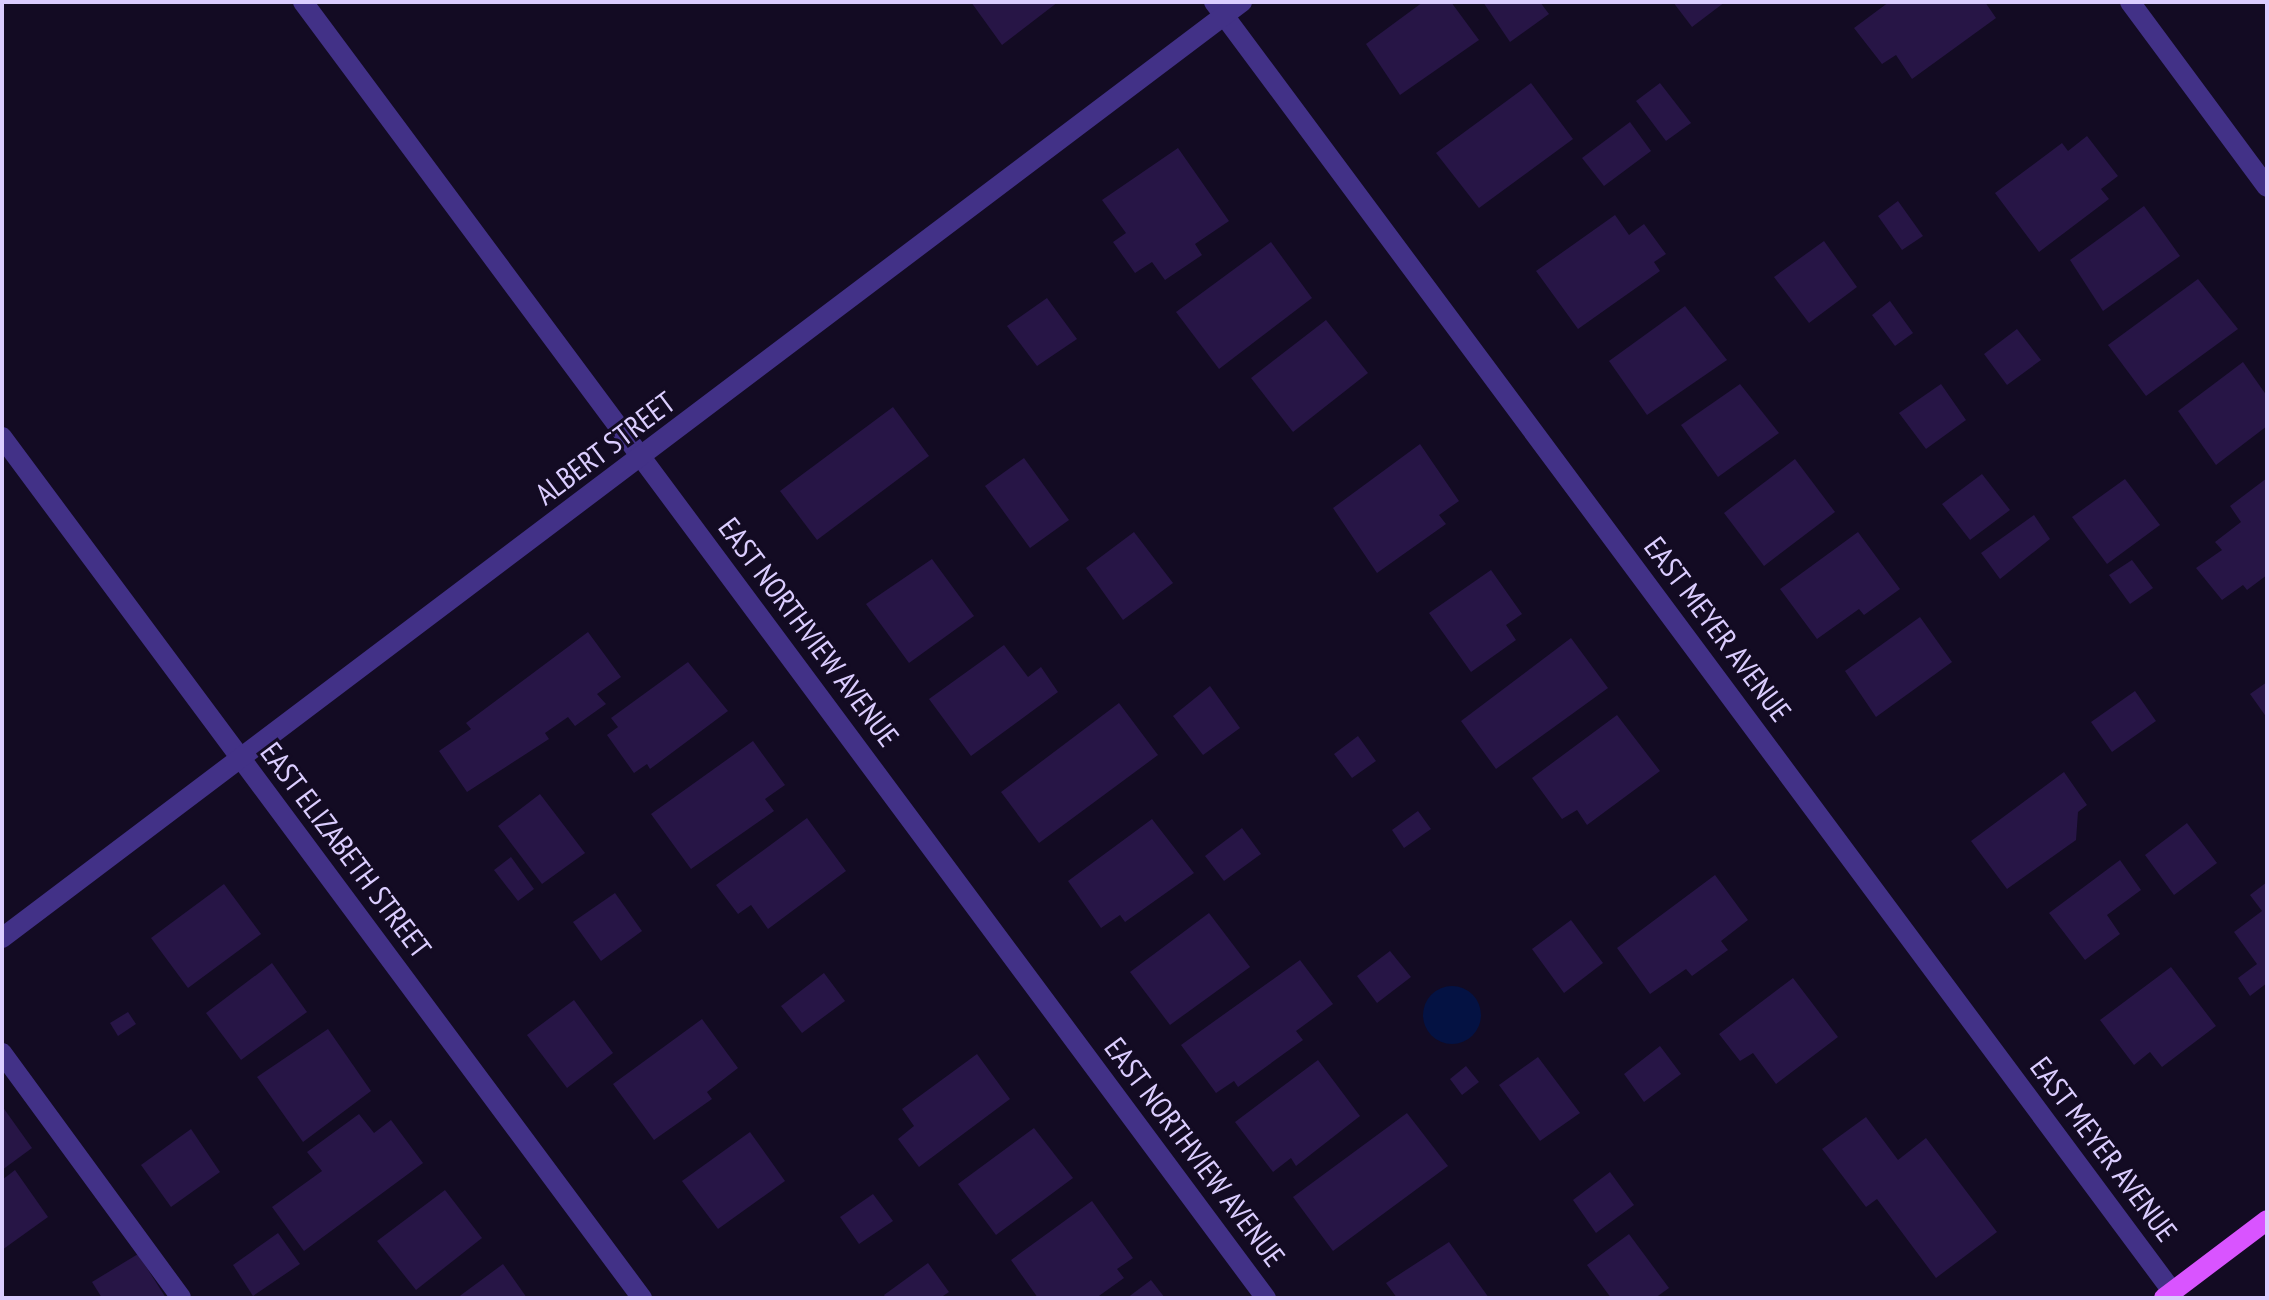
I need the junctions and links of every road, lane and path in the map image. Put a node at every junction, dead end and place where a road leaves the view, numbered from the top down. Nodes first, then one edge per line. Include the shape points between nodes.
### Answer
1 (303, 2) edge
2 (1242, 2) edge
3 (2130, 2) edge
4 (1219, 9) edge
5 (2267, 187) edge
6 (2, 437) edge
7 (642, 458) junction
8 (241, 759) junction
9 (2, 938) edge
10 (2, 1053) edge
11 (2267, 1220) edge
12 (2168, 1295) edge
13 (181, 1298) edge
14 (642, 1298) edge
15 (1266, 1298) edge

1 - 7 street, EAST NORTHVIEW AVENUE
2 - 4 street, ALBERT STREET
3 - 5 street
4 - 7 street, ALBERT STREET
4 - 12 street, EAST MEYER AVENUE
6 - 8 street, EAST ELIZABETH STREET
7 - 8 street, ALBERT STREET
7 - 15 street, EAST NORTHVIEW AVENUE
8 - 9 street, ALBERT STREET
8 - 14 street, EAST ELIZABETH STREET
10 - 13 street
11 - 12 main road

